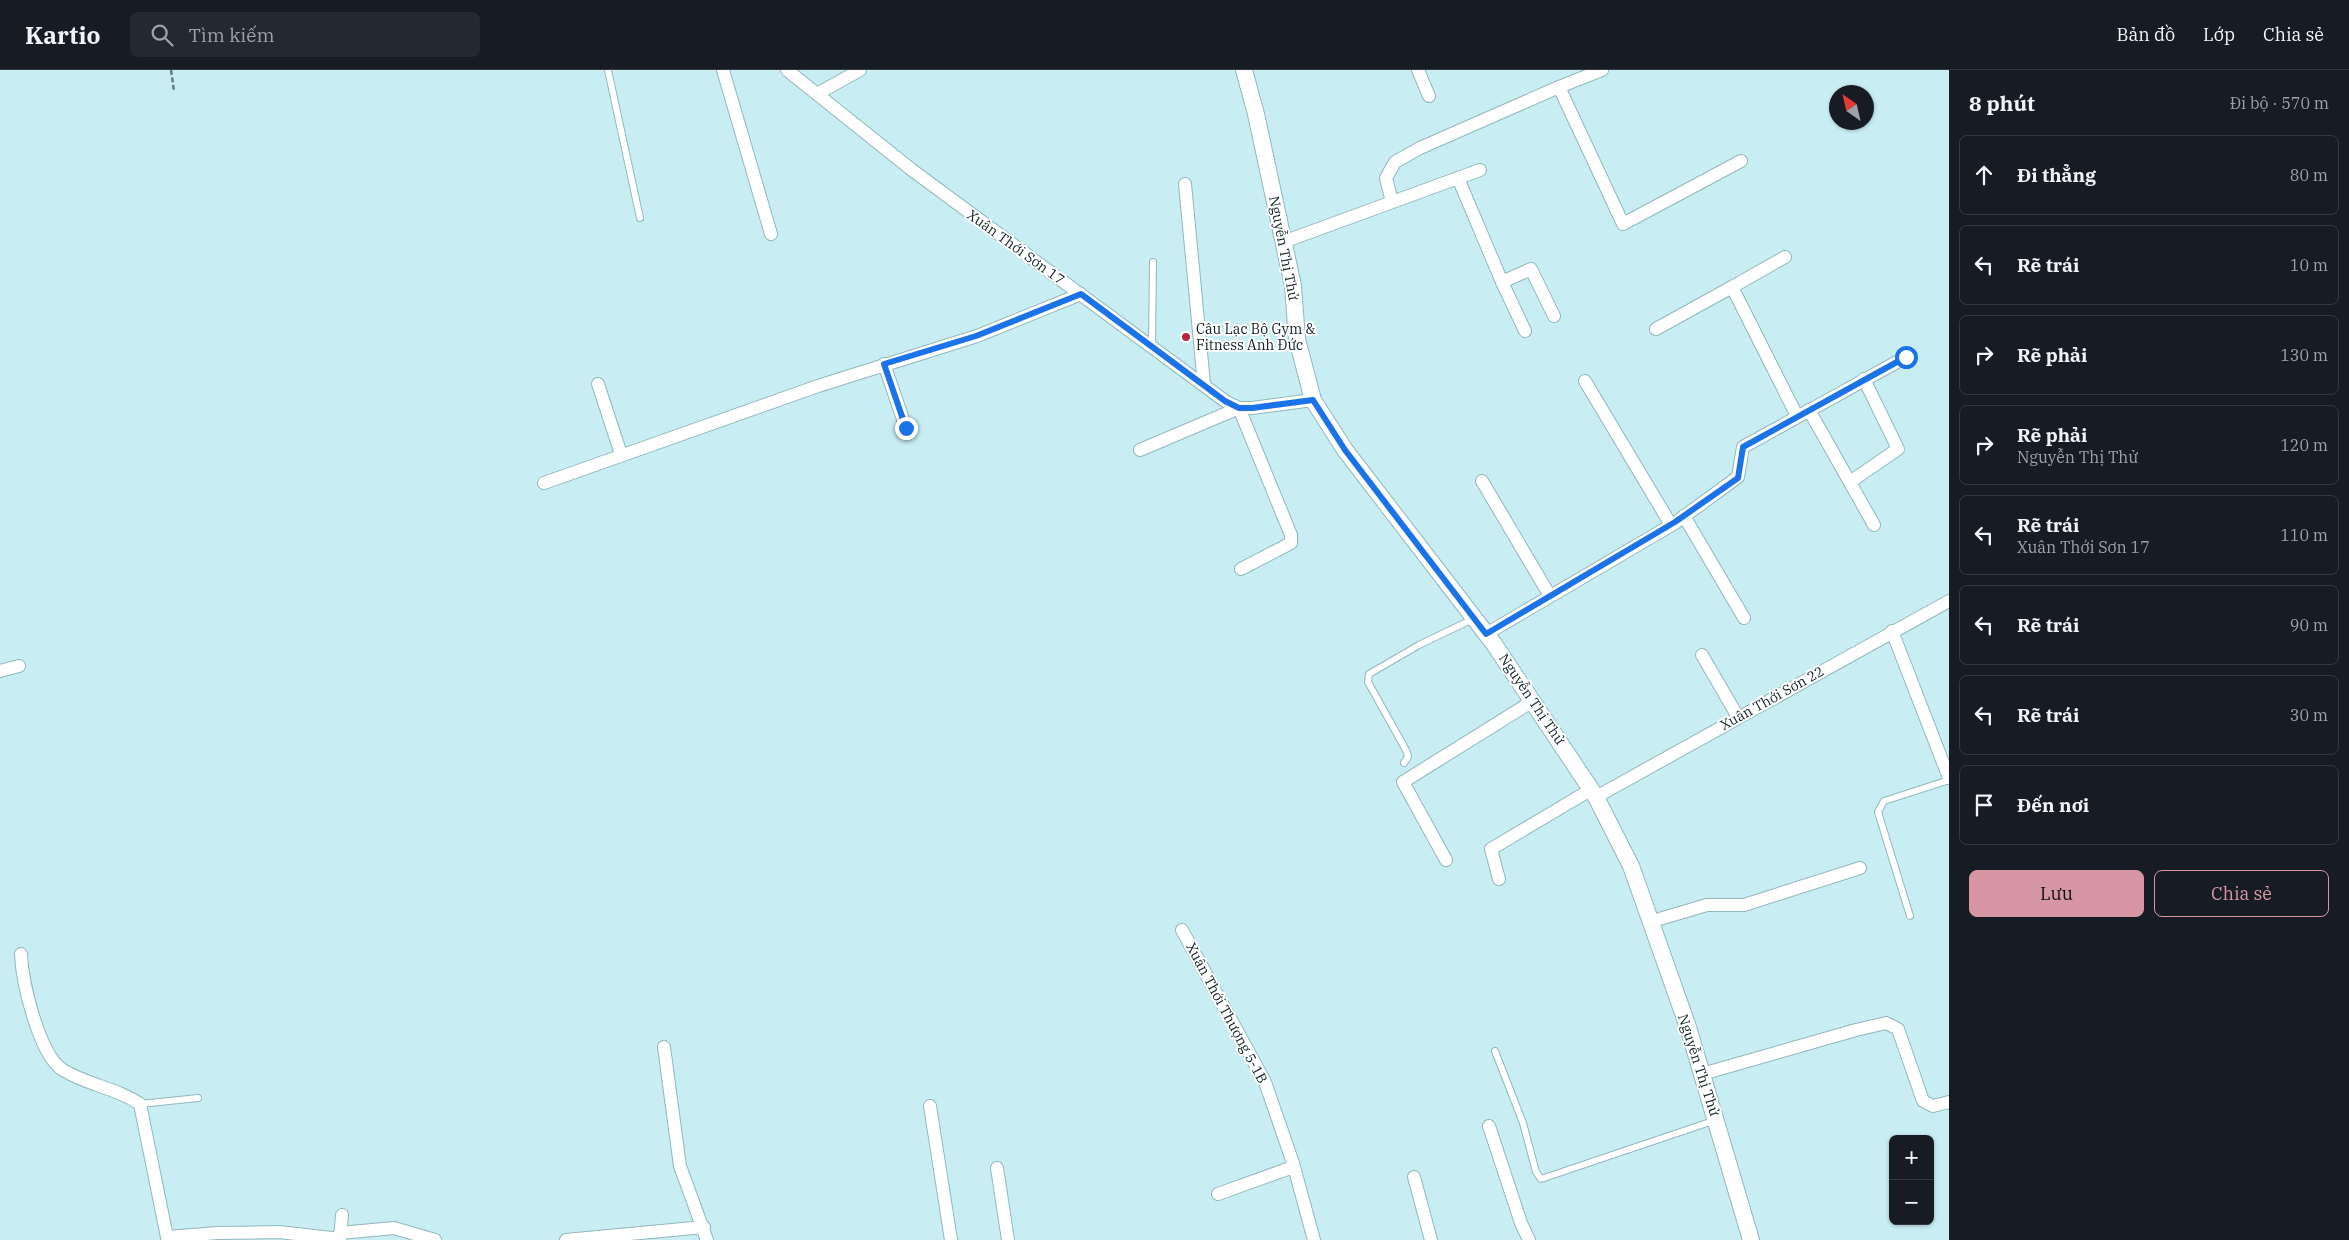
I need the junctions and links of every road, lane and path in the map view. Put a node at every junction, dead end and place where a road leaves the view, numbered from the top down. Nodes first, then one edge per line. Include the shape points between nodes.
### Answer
1 (171, 70) edge
2 (608, 70) edge
3 (723, 70) edge
4 (787, 70) edge
5 (860, 70) edge
6 (1244, 70) edge
7 (1418, 70) edge
8 (1602, 70) edge
9 (1559, 87) junction
10 (174, 91) dead end
11 (816, 94) junction
12 (1429, 96) dead end
13 (1741, 161) dead end
14 (1480, 170) dead end
15 (1458, 178) junction
16 (1185, 184) dead end
17 (1392, 202) junction
18 (640, 218) dead end
19 (770, 234) dead end
20 (1284, 242) junction
21 (1784, 257) dead end
22 (1153, 262) dead end
23 (1502, 282) junction
24 (1732, 287) junction
25 (1081, 294) junction
26 (1554, 316) dead end
27 (1656, 329) dead end
28 (1525, 331) dead end
29 (1152, 345) junction
30 (1906, 357) dead end
31 (884, 364) junction
32 (1864, 379) junction
33 (1585, 381) dead end
34 (598, 384) dead end
35 (1204, 384) junction
36 (1313, 400) junction
37 (1239, 408) junction
38 (1803, 413) junction
39 (906, 428) dead end
40 (1140, 450) dead end
41 (621, 454) junction
42 (1482, 482) dead end
43 (1850, 482) junction
44 (544, 483) dead end
45 (1684, 516) junction
46 (1671, 525) junction
47 (1874, 525) dead end
48 (1241, 570) dead end
49 (1550, 596) junction
50 (1949, 601) edge
51 (1474, 618) junction
52 (1744, 618) dead end
53 (1892, 631) junction
54 (1486, 634) junction
55 (1702, 655) dead end
56 (19, 666) dead end
57 (0, 671) edge
58 (1533, 701) junction
59 (1738, 717) junction
60 (1404, 763) dead end
61 (1949, 779) edge
62 (1594, 793) junction
63 (1446, 860) dead end
64 (1860, 868) dead end
65 (1500, 878) dead end
66 (1910, 916) dead end
67 (1649, 922) junction
68 (1182, 930) dead end
69 (21, 954) dead end
70 (664, 1047) dead end
71 (1495, 1051) dead end
72 (1702, 1074) junction
73 (198, 1098) dead end
74 (1949, 1102) edge
75 (140, 1104) junction
76 (930, 1106) dead end
77 (1717, 1120) junction
78 (1489, 1126) dead end
79 (1294, 1167) junction
80 (997, 1168) dead end
81 (1414, 1177) dead end
82 (1218, 1194) dead end
83 (342, 1215) dead end
84 (704, 1227) junction
85 (340, 1237) edge
86 (168, 1239) edge
87 (435, 1240) edge
88 (566, 1240) edge
89 (707, 1240) edge
90 (950, 1240) edge
91 (1008, 1240) edge
92 (1314, 1240) edge
93 (1431, 1240) edge
94 (1529, 1240) edge
95 (1751, 1240) edge

1 - 10 path
2 - 18 lane
3 - 19 street
4 - 11 street, Xuân Thới Sơn 17
5 - 11 street
6 - 20 street, Nguyễn Thị Thử
7 - 12 street
8 - 9 street
9 - 13 street via 1623,224
9 - 17 street via 1446,135 1395,162 1386,178
11 - 25 street, Xuân Thới Sơn 17 via 912,170
14 - 15 street
15 - 17 street
15 - 23 street
16 - 35 street
17 - 20 street
20 - 36 street, Nguyễn Thị Thử via 1293,286 1298,340
21 - 24 street
22 - 29 lane
23 - 26 street via 1531,268
23 - 28 street
24 - 27 street
24 - 38 street
25 - 29 street, Xuân Thới Sơn 17
25 - 31 street via 976,336
29 - 35 street, Xuân Thới Sơn 17
30 - 32 street
31 - 39 street
31 - 41 street
32 - 38 street
32 - 43 street via 1898,449
33 - 46 street
34 - 41 street
35 - 37 street, Xuân Thới Sơn 17
36 - 37 street
36 - 51 street, Nguyễn Thị Thử via 1345,450
37 - 40 street
37 - 48 street via 1291,534 1291,543
38 - 43 street
38 - 45 street via 1743,447 1738,478
41 - 44 street
42 - 49 street
43 - 47 street
45 - 46 street
45 - 52 street
46 - 49 street
49 - 54 street
50 - 53 street, Xuân Thới Sơn 22
51 - 54 street, Nguyễn Thị Thử
51 - 60 lane via 1369,674 1368,682 1407,752
53 - 59 street, Xuân Thới Sơn 22
53 - 61 street
54 - 58 street, Nguyễn Thị Thử
55 - 59 street
56 - 57 street
58 - 62 street, Nguyễn Thị Thử
58 - 63 street via 1403,782
59 - 62 street, Xuân Thới Sơn 22
61 - 66 lane via 1884,800 1878,812
62 - 65 street, Xuân Thới Sơn 22 via 1491,849
62 - 67 street, Nguyễn Thị Thử via 1631,866
64 - 67 street via 1744,905 1707,906
67 - 72 street, Nguyễn Thị Thử
68 - 79 street, Xuân Thới Thượng 5-1B via 1265,1082
69 - 75 street via 22,973 38,1030 54,1061 70,1074
70 - 84 street via 680,1166
71 - 77 lane via 1541,1179
72 - 74 street via 1886,1023 1898,1028 1923,1101 1933,1106
72 - 77 street, Nguyễn Thị Thử
73 - 75 lane
75 - 86 street
76 - 90 street
77 - 95 street, Nguyễn Thị Thử
78 - 94 street
79 - 82 street
79 - 92 street, Xuân Thới Thượng 5-1B
80 - 91 street
81 - 93 street
83 - 85 street
84 - 88 street
84 - 89 street
85 - 86 street via 279,1232 218,1233
85 - 87 street via 394,1228

